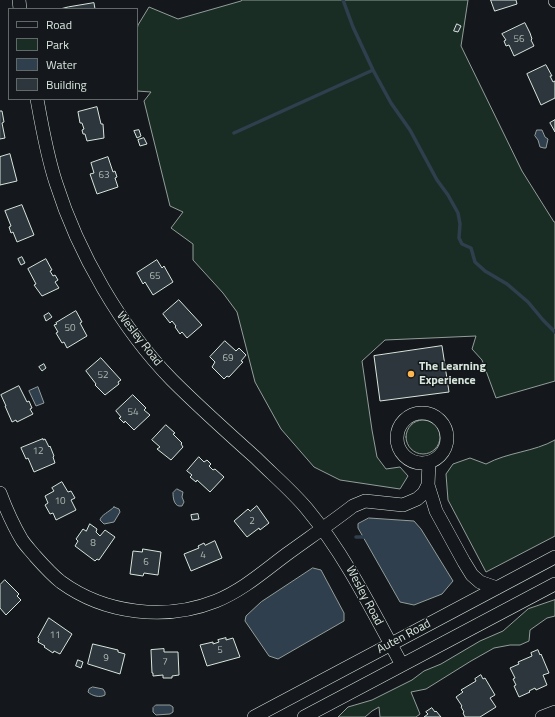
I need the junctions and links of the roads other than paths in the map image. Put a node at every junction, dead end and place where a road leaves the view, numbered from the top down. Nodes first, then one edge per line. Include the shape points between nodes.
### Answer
1 (37, 100) edge
2 (429, 462) dead end
3 (428, 485) junction
4 (0, 493) edge
5 (323, 529) junction
6 (555, 557) edge
7 (555, 584) edge
8 (497, 588) junction
9 (390, 644) junction
10 (402, 665) junction
11 (555, 712) edge
12 (254, 717) edge
13 (304, 717) edge
14 (542, 717) edge

1 - 5 street, Wesley Road via 45,147 67,217 106,293 126,325 171,379 285,486
2 - 3 street
3 - 5 street via 417,499 403,505 365,501 353,506
3 - 8 street via 436,511 472,575 480,582
4 - 5 street via 23,541 60,582 101,604 145,612 193,609 217,601 243,587
5 - 9 street, Wesley Road via 346,563
6 - 8 street, Auten Road
7 - 10 street, Auten Road
8 - 9 street, Auten Road
9 - 10 street, Wesley Road
9 - 12 street, Auten Road
10 - 13 street, Auten Road
11 - 14 street

